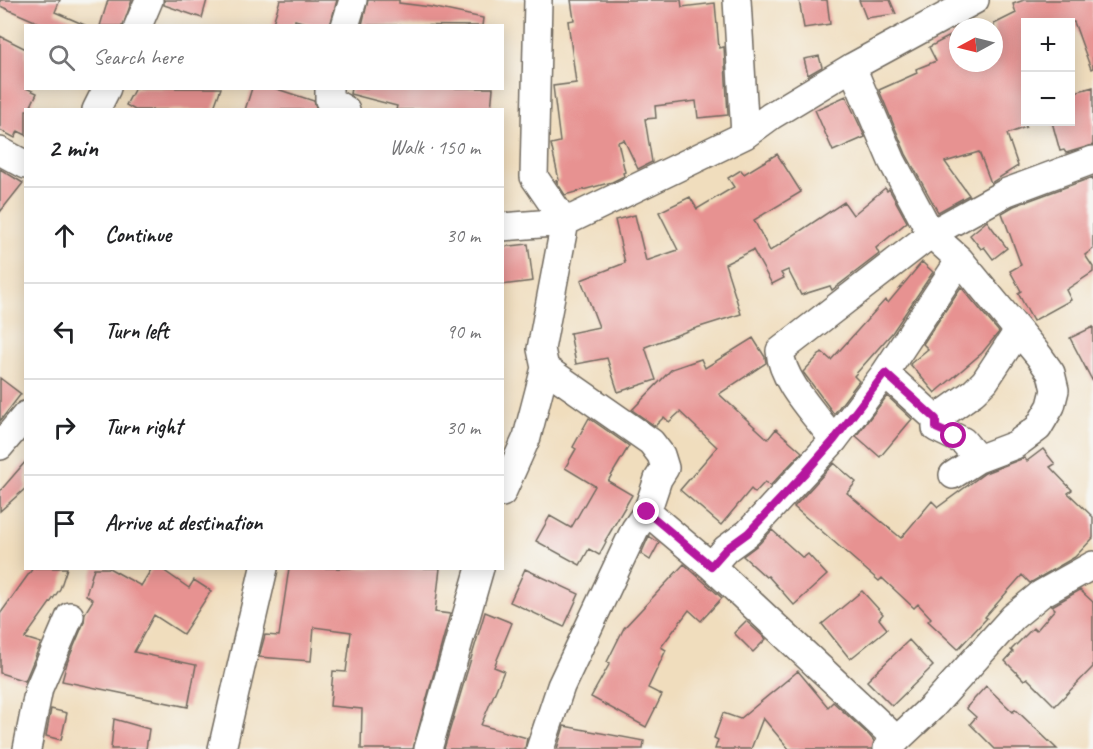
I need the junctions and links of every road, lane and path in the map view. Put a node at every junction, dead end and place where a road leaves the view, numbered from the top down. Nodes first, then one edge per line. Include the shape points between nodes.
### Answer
1 (149, 0) edge
2 (353, 0) edge
3 (538, 0) edge
4 (737, 0) edge
5 (975, 0) edge
6 (139, 24) edge
7 (346, 24) edge
8 (852, 67) junction
9 (106, 90) edge
10 (329, 90) edge
11 (97, 108) edge
12 (343, 108) edge
13 (745, 135) junction
14 (0, 151) edge
15 (1093, 160) edge
16 (24, 164) edge
17 (564, 222) junction
18 (504, 227) edge
19 (931, 234) junction
20 (960, 260) junction
21 (1018, 331) junction
22 (545, 368) junction
23 (885, 373) junction
24 (24, 417) edge
25 (936, 419) junction
26 (834, 440) junction
27 (0, 446) edge
28 (978, 459) junction
29 (953, 475) dead end
30 (504, 488) edge
31 (647, 512) junction
32 (1093, 565) edge
33 (711, 566) junction
34 (264, 570) edge
35 (479, 570) edge
36 (70, 616) dead end
37 (892, 745) edge
38 (27, 749) edge
39 (222, 749) edge
40 (428, 749) edge
41 (540, 749) edge

1 - 6 street
2 - 7 street
3 - 17 street via 534,177
4 - 13 street
5 - 8 street
8 - 13 street
8 - 19 street via 892,161
9 - 11 street
10 - 12 street via 329,100
13 - 17 street
14 - 16 street
15 - 19 street via 1007,192
17 - 18 street
17 - 22 street via 542,349
19 - 20 street
19 - 26 street via 780,351 789,379
20 - 21 street
20 - 23 street
21 - 25 street via 985,381
21 - 28 street via 1051,373 1055,390 1051,406 1038,428 1015,445
22 - 30 street via 527,436
22 - 31 street via 651,442 661,455 665,468
23 - 25 street
23 - 26 street
24 - 27 street
25 - 28 street via 936,428 963,441
26 - 33 street via 748,533
28 - 29 street
31 - 33 street
31 - 41 street via 561,686
32 - 37 street via 1041,594 1013,617
33 - 37 street
34 - 39 street
35 - 40 street
36 - 38 street via 39,688

